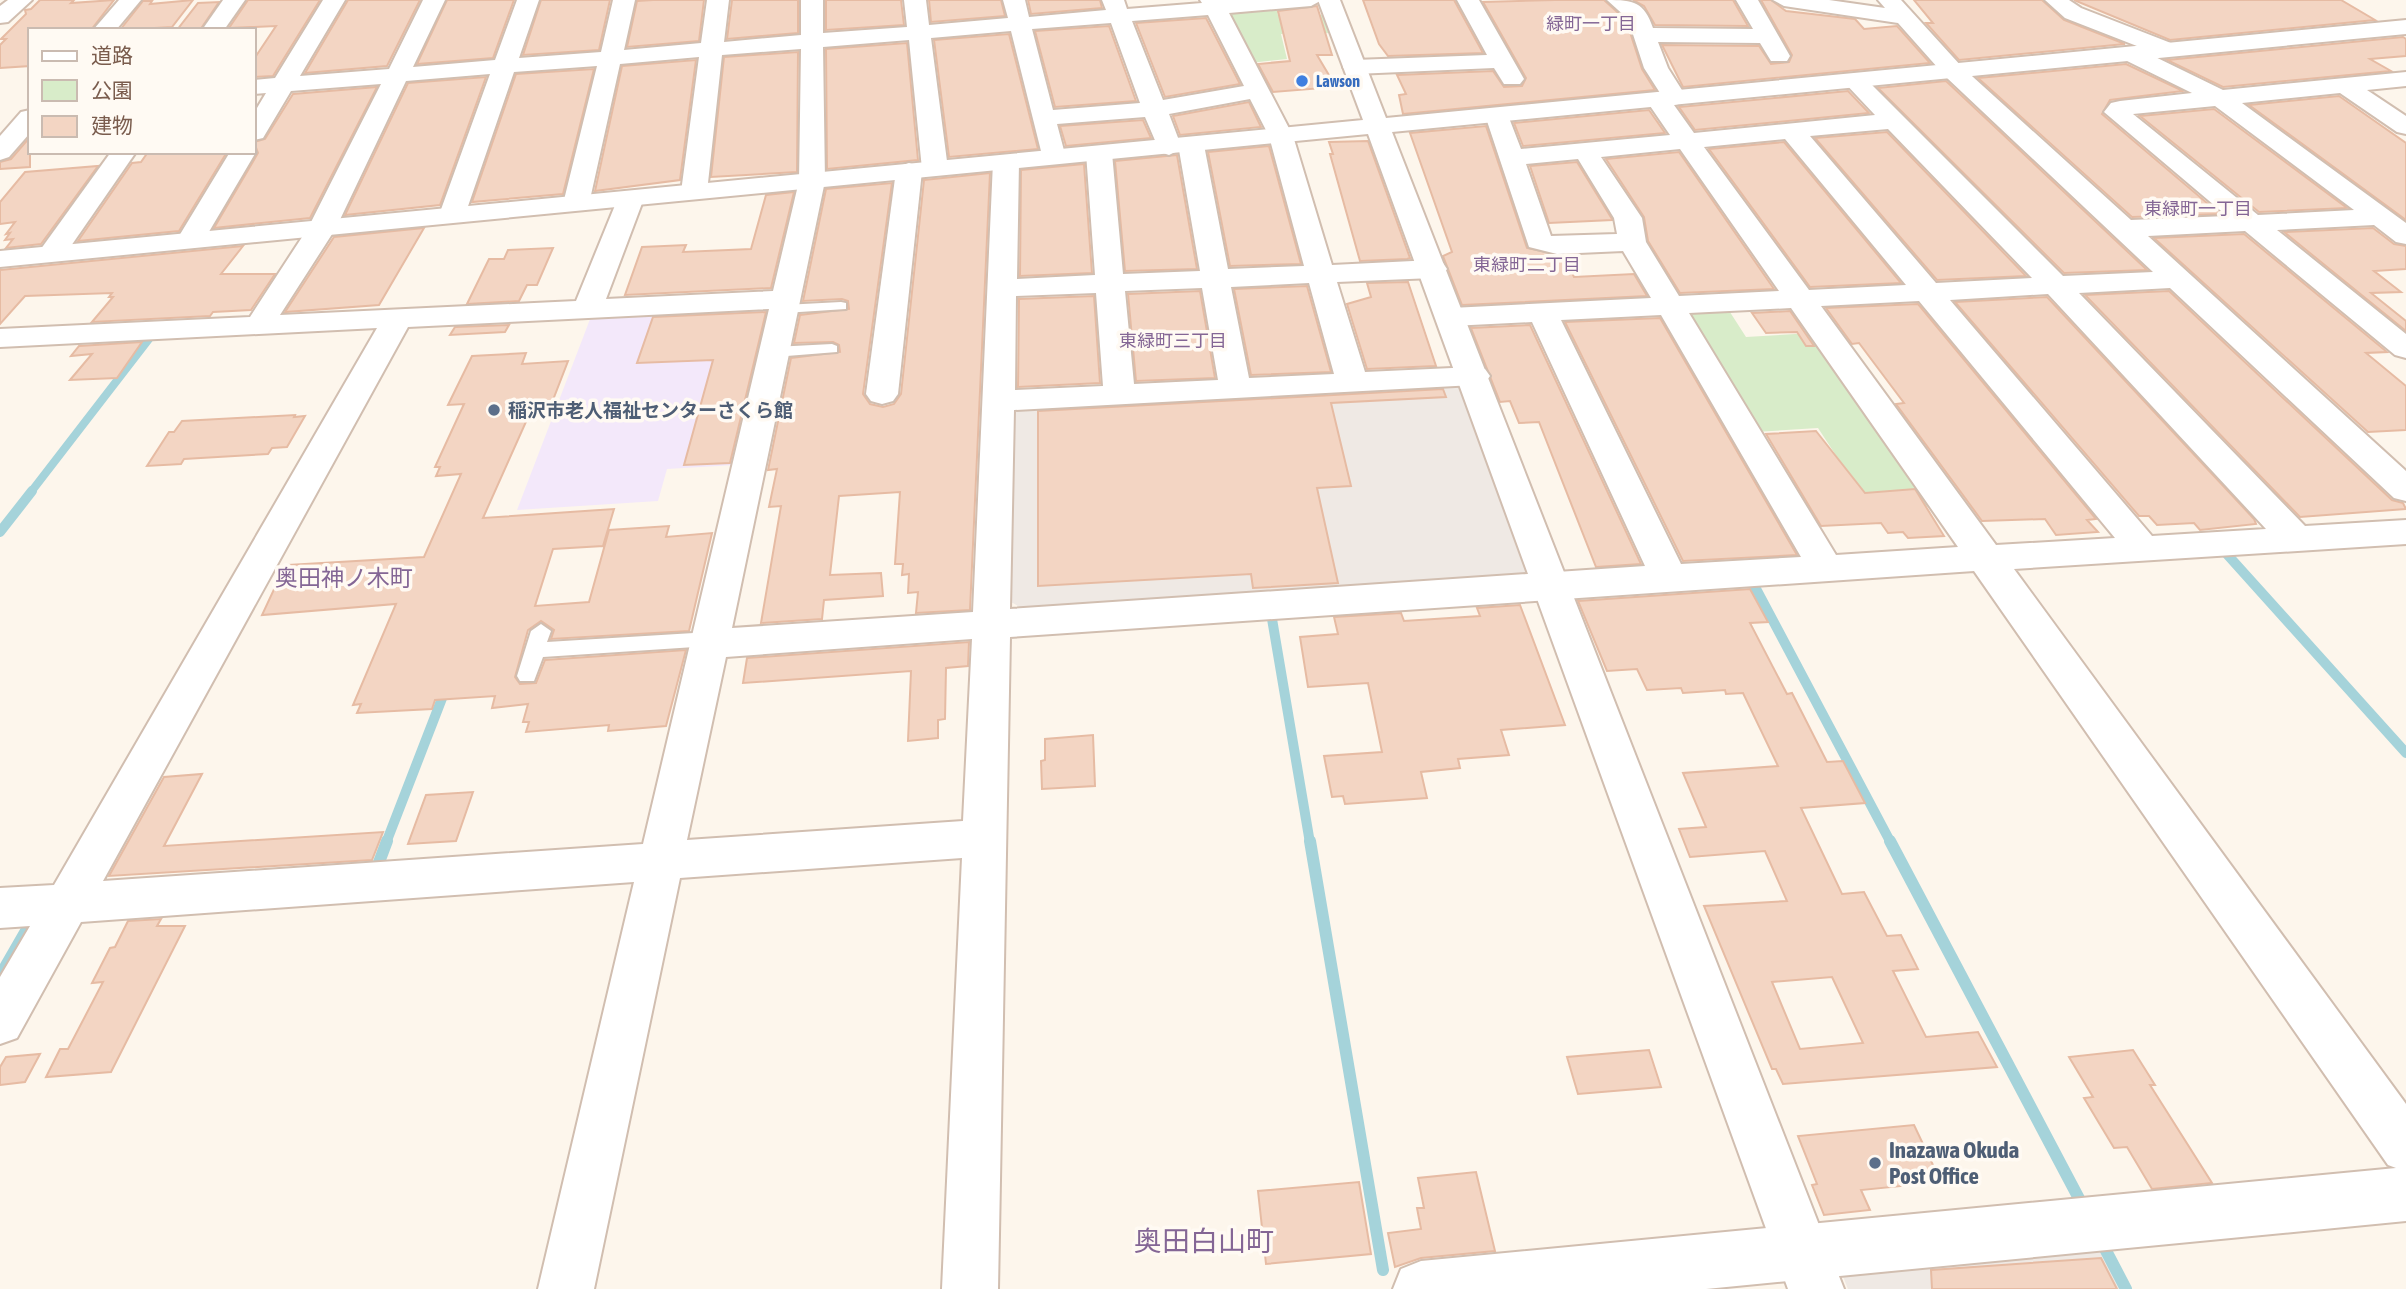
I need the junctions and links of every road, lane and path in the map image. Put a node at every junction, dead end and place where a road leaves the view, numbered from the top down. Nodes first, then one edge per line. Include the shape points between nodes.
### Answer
1 (20, 0) edge
2 (130, 0) edge
3 (234, 0) edge
4 (334, 0) edge
5 (434, 0) edge
6 (528, 0) edge
7 (624, 0) edge
8 (718, 0) edge
9 (811, 0) edge
10 (915, 0) edge
11 (1014, 0) edge
12 (1311, 0) edge
13 (1329, 0) edge
14 (1468, 0) edge
15 (1618, 0) edge
16 (1747, 0) edge
17 (1784, 0) edge
18 (2056, 0) edge
19 (1213, 4) edge
20 (1116, 8) edge
21 (1897, 9) edge
22 (0, 17) edge
23 (1020, 24) junction
24 (2406, 27) edge
25 (106, 28) edge
26 (214, 28) edge
27 (919, 32) junction
28 (1644, 35) junction
29 (1768, 36) junction
30 (811, 41) junction
31 (712, 49) junction
32 (2169, 50) junction
33 (2131, 54) junction
34 (610, 58) junction
35 (1781, 58) dead end
36 (505, 66) junction
37 (1355, 66) junction
38 (1954, 72) junction
39 (397, 75) junction
40 (2406, 79) edge
41 (1854, 81) junction
42 (282, 85) junction
43 (2344, 85) junction
44 (256, 87) edge
45 (1258, 91) junction
46 (2220, 98) junction
47 (1666, 99) junction
48 (1155, 108) junction
49 (23, 110) edge
50 (1497, 116) junction
51 (1043, 118) junction
52 (1893, 121) junction
53 (1379, 127) junction
54 (2406, 127) edge
55 (256, 130) edge
56 (1792, 131) junction
57 (1281, 136) junction
58 (1686, 141) junction
59 (1180, 146) junction
60 (1586, 151) junction
61 (0, 152) edge
62 (1099, 153) junction
63 (123, 154) edge
64 (242, 154) edge
65 (1053, 158) junction
66 (1511, 158) junction
67 (1006, 162) junction
68 (922, 170) junction
69 (812, 181) junction
70 (694, 192) junction
71 (631, 198) junction
72 (576, 204) junction
73 (452, 215) junction
74 (2381, 218) junction
75 (2253, 223) junction
76 (322, 228) junction
77 (2124, 229) junction
78 (2406, 236) edge
79 (190, 241) junction
80 (1632, 242) junction
81 (51, 253) junction
82 (0, 259) edge
83 (1433, 268) junction
84 (1321, 273) junction
85 (1215, 278) junction
86 (2178, 279) junction
87 (1110, 283) junction
88 (2056, 286) junction
89 (1002, 288) junction
90 (1928, 292) junction
91 (1799, 299) junction
92 (785, 304) junction
93 (841, 306) dead end
94 (1670, 306) junction
95 (587, 309) junction
96 (1542, 312) junction
97 (1451, 317) junction
98 (398, 318) junction
99 (259, 325) junction
100 (0, 338) edge
101 (832, 349) dead end
102 (2406, 349) edge
103 (774, 352) junction
104 (1474, 376) junction
105 (1352, 382) junction
106 (1235, 388) junction
107 (882, 394) dead end
108 (1119, 394) junction
109 (999, 401) junction
110 (2406, 490) edge
111 (2406, 531) edge
112 (2296, 538) junction
113 (2143, 548) junction
114 (1984, 558) junction
115 (1826, 568) junction
116 (1669, 578) junction
117 (1553, 585) junction
118 (991, 623) junction
119 (541, 631) dead end
120 (710, 642) junction
121 (535, 650) junction
122 (527, 676) dead end
123 (984, 838) junction
124 (661, 861) junction
125 (66, 904) junction
126 (0, 908) edge
127 (0, 1022) edge
128 (2406, 1147) edge
129 (2406, 1194) edge
130 (1809, 1271) edge
131 (566, 1289) edge
132 (971, 1289) edge
133 (1421, 1289) edge

1 - 22 street
2 - 25 street
3 - 26 street
4 - 42 street
5 - 39 street
6 - 36 street
7 - 34 street
8 - 31 street
9 - 30 street
10 - 27 street
11 - 23 street
12 - 19 street
13 - 37 street
14 - 37 street via 1507,70
15 - 28 street via 1638,16
16 - 29 street
17 - 21 street
18 - 32 street via 2073,13
19 - 20 street
19 - 45 street
20 - 23 street
20 - 48 street
21 - 38 street
23 - 27 street
23 - 51 street
24 - 32 street
27 - 30 street
27 - 68 street
28 - 29 street
28 - 47 street
29 - 35 street
30 - 31 street
30 - 69 street
31 - 34 street
31 - 70 street
32 - 33 street
33 - 38 street
33 - 46 street
34 - 36 street
34 - 72 street
36 - 39 street
36 - 73 street
37 - 53 street
38 - 41 street
38 - 77 street
39 - 42 street
39 - 76 street
40 - 43 street
41 - 47 street
41 - 52 street
42 - 44 street
42 - 55 street
43 - 46 street
43 - 54 street
45 - 48 street
45 - 57 street
46 - 74 street
46 - 75 street via 2116,112
47 - 50 street
47 - 58 street
48 - 51 street
48 - 59 street
49 - 61 street
50 - 53 street
50 - 66 street
51 - 65 street
52 - 56 street
52 - 88 street
53 - 57 street
53 - 83 street
56 - 58 street
56 - 90 street
57 - 59 street
57 - 84 street
58 - 60 street
58 - 91 street
59 - 62 street
59 - 85 street
60 - 66 street
60 - 80 street via 1628,218
62 - 65 street
62 - 87 street
63 - 81 street
64 - 79 street
65 - 67 street
66 - 80 street via 1539,241 1557,246
67 - 68 street
67 - 89 street
68 - 69 street
68 - 107 street
69 - 70 street
69 - 92 street
70 - 71 street
71 - 72 street
71 - 95 street
72 - 73 street
73 - 76 street
74 - 75 street
74 - 78 street
75 - 77 street
75 - 102 street
76 - 79 street
76 - 99 street
77 - 86 street
79 - 81 street
80 - 94 street
81 - 82 street
83 - 84 street
83 - 97 street
84 - 85 street
84 - 105 street
85 - 87 street
85 - 106 street
86 - 88 street
86 - 110 street
87 - 89 street
87 - 108 street
88 - 90 street
88 - 112 street
89 - 109 street
90 - 91 street
90 - 113 street
91 - 94 street
91 - 114 street
92 - 93 lane
92 - 95 street
92 - 103 street
94 - 96 street
94 - 115 street
95 - 98 street
96 - 97 street
96 - 116 street
97 - 104 street
98 - 99 street
98 - 125 street
99 - 100 street
101 - 103 lane
103 - 120 street
104 - 105 street
104 - 117 street
105 - 106 street
106 - 108 street
108 - 109 street
109 - 118 street
111 - 112 street
112 - 113 street
113 - 114 street
114 - 115 street
114 - 128 street
115 - 116 street
116 - 117 street
117 - 118 street
117 - 130 street
118 - 120 street
118 - 123 street
119 - 121 lane
120 - 121 lane
120 - 124 street
121 - 122 lane
123 - 124 street
123 - 132 street
124 - 125 street
124 - 131 street
125 - 126 street
125 - 127 street
129 - 130 street
130 - 133 street

